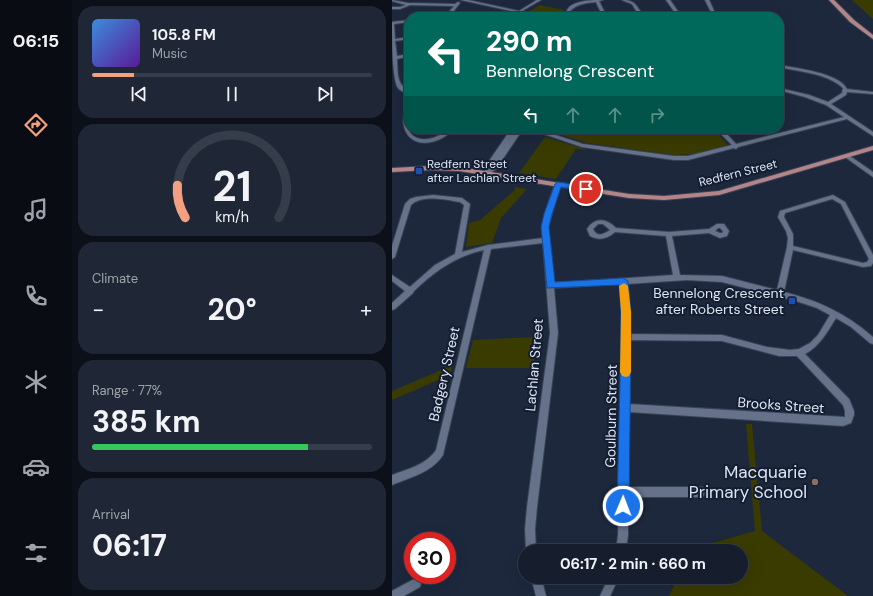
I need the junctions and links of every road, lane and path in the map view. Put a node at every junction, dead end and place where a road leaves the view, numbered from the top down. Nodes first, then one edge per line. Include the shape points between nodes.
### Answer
1 (427, 0) edge
2 (462, 0) edge
3 (539, 0) edge
4 (599, 0) edge
5 (624, 0) edge
6 (668, 0) edge
7 (707, 0) edge
8 (831, 0) edge
9 (631, 1) edge
10 (393, 2) edge
11 (408, 4) junction
12 (428, 5) junction
13 (456, 5) junction
14 (392, 8) edge
15 (451, 12) edge
16 (519, 12) joint
17 (568, 12) edge
18 (603, 12) edge
19 (639, 12) edge
20 (676, 12) edge
21 (713, 12) edge
22 (404, 22) edge
23 (392, 24) edge
24 (873, 37) edge
25 (404, 39) edge
26 (393, 40) junction
27 (404, 56) edge
28 (395, 58) junction
29 (784, 67) edge
30 (404, 89) edge
31 (784, 90) edge
32 (845, 90) junction
33 (873, 93) edge
34 (828, 104) junction
35 (404, 111) edge
36 (849, 117) junction
37 (864, 129) junction
38 (445, 134) edge
39 (511, 134) edge
40 (517, 134) edge
41 (548, 134) edge
42 (724, 134) edge
43 (873, 134) edge
44 (873, 138) edge
45 (736, 147) junction
46 (873, 148) edge
47 (849, 155) junction
48 (392, 170) edge
49 (487, 173) junction
50 (872, 175) edge
51 (558, 184) junction
52 (614, 230) dead end
53 (710, 231) dead end
54 (669, 234) junction
55 (546, 240) junction
56 (790, 247) junction
57 (488, 248) junction
58 (458, 255) junction
59 (392, 257) edge
60 (677, 277) junction
61 (392, 278) edge
62 (623, 281) junction
63 (550, 286) junction
64 (411, 291) junction
65 (780, 293) junction
66 (392, 307) edge
67 (835, 314) junction
68 (626, 337) junction
69 (873, 342) edge
70 (799, 353) junction
71 (625, 408) junction
72 (392, 480) edge
73 (623, 492) junction
74 (702, 492) dead end
75 (531, 544) edge
76 (621, 544) edge
77 (414, 584) edge
78 (538, 584) edge
79 (611, 584) edge
80 (394, 596) edge
81 (541, 596) edge
82 (605, 596) edge

1 - 12 street
2 - 13 street
2 - 16 street via 492,4
3 - 16 street
4 - 17 street via 576,5
4 - 18 street
5 - 9 street
6 - 20 street
7 - 21 street
8 - 24 main road
9 - 19 street
10 - 11 street
11 - 12 street
11 - 14 street
12 - 13 street
13 - 15 street
22 - 23 street
23 - 26 street
25 - 26 street
26 - 28 street
27 - 28 street
28 - 30 street via 398,84
29 - 32 street via 834,80
31 - 34 street
32 - 33 street
32 - 34 street via 842,96
34 - 36 street
35 - 38 street via 400,120 406,138 413,141 428,141
36 - 37 street
36 - 45 street
37 - 43 street
37 - 44 street
39 - 49 street via 488,167
40 - 49 street via 494,168
41 - 45 street via 590,146 679,158 698,157
42 - 45 street
46 - 47 main road, Redfern Street
47 - 50 street
47 - 51 main road, Redfern Street via 729,190 702,195 649,197
48 - 49 main road, Redfern Street via 444,168
49 - 51 main road, Redfern Street
51 - 55 street, Lachlan Street via 546,223
52 - 54 street
53 - 54 street
54 - 60 street
55 - 57 street
55 - 63 street, Lachlan Street
56 - 56 street via 792,236 781,217 782,212 833,197 843,203 872,259 869,264 863,265
56 - 65 street
57 - 58 street
57 - 72 street, Badgery Street via 440,452 429,465
58 - 59 street via 467,204 462,200 422,197 413,199 408,204
58 - 64 street via 439,266
60 - 62 street
60 - 65 street via 715,278
61 - 64 street
62 - 63 street
62 - 68 street, Goulburn Street
63 - 75 street, Lachlan Street via 554,333 532,507
64 - 66 street
65 - 67 street via 812,303
67 - 69 street via 854,325
67 - 70 street via 810,348
68 - 70 street via 722,338 781,353
68 - 71 street, Goulburn Street
70 - 71 street, Brooks Street via 846,402 850,409 848,420 843,422
71 - 73 street, Goulburn Street
73 - 74 street
73 - 76 street, Goulburn Street
77 - 80 street
78 - 81 street
79 - 82 street

